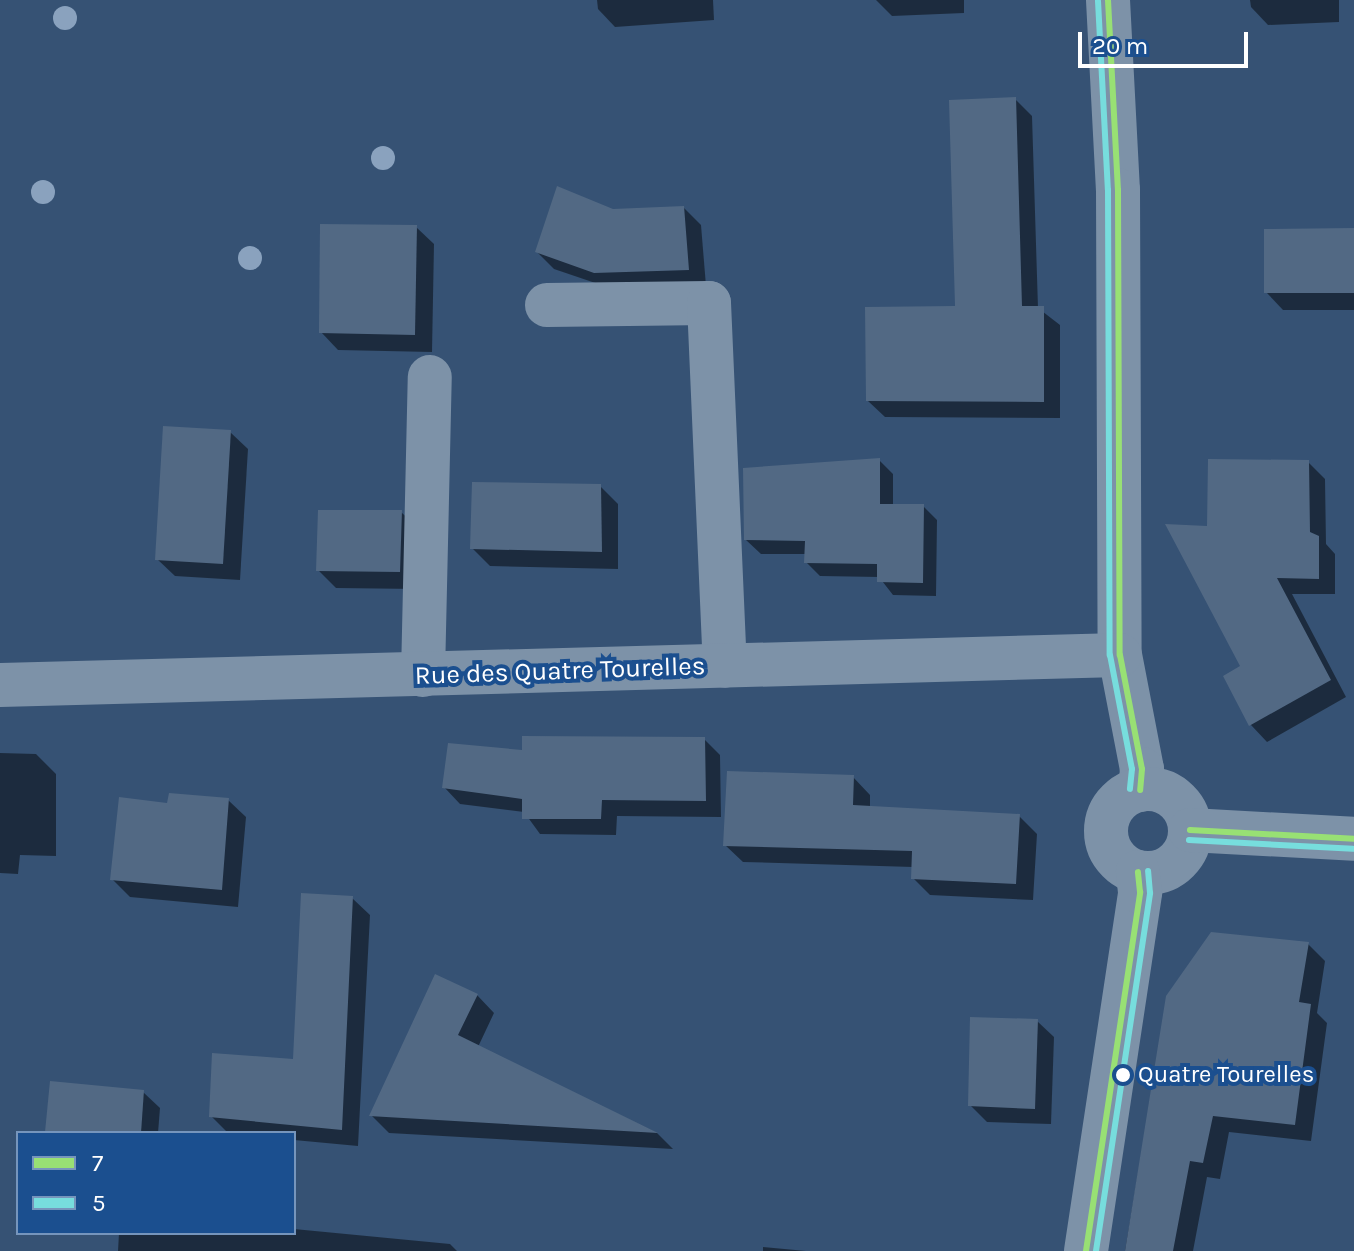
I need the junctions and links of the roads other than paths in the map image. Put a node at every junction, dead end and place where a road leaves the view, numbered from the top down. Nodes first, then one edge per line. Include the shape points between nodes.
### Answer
1 (1108, 0) edge
2 (547, 305) dead end
3 (430, 377) dead end
4 (1120, 655) junction
5 (725, 666) junction
6 (423, 675) junction
7 (0, 685) edge
8 (1140, 790) junction
9 (1190, 830) junction
10 (1354, 839) edge
11 (1138, 872) junction
12 (1086, 1251) edge

1 - 4 street via 1118,190
2 - 5 street via 709,303
3 - 6 street
4 - 5 street, Rue des Quatre Tourelles
4 - 8 street via 1142,769
5 - 6 street, Rue des Quatre Tourelles
6 - 7 street, Rue des Quatre Tourelles
8 - 9 street via 1155,790 1180,803
8 - 11 street via 1116,803 1106,830 1114,857
9 - 10 street
9 - 11 street via 1183,854 1174,863 1151,873
11 - 12 street via 1140,892

